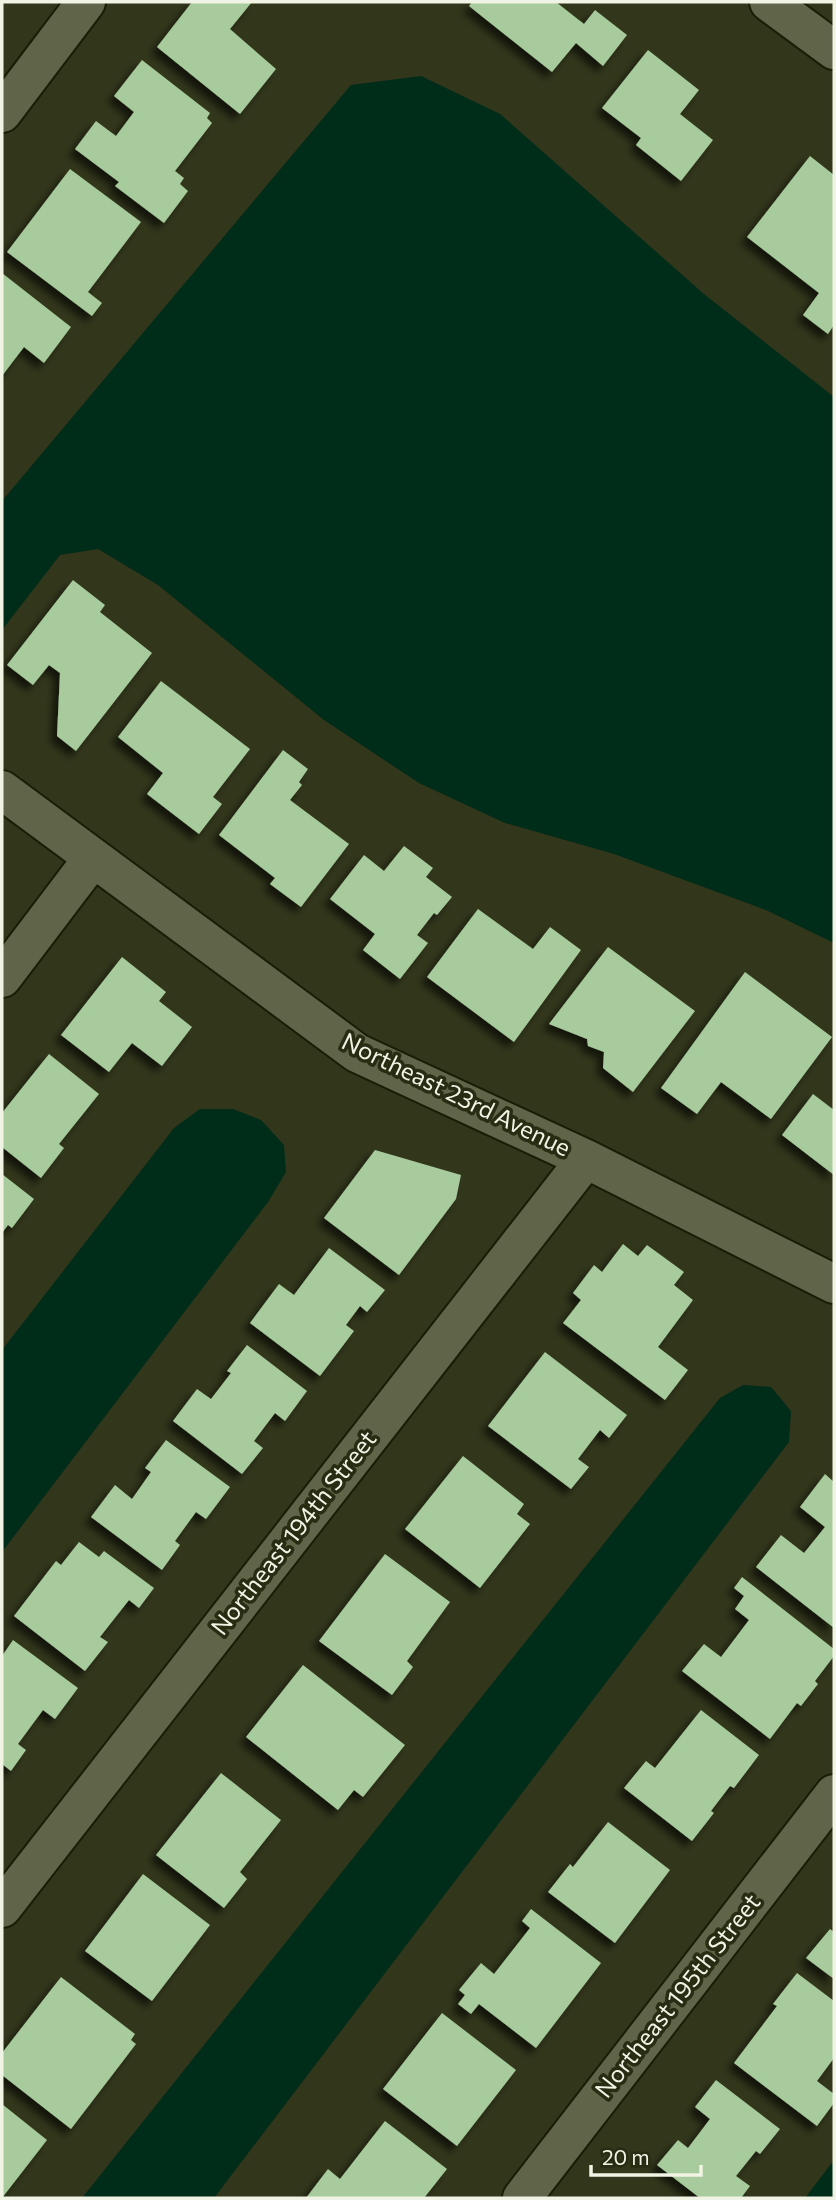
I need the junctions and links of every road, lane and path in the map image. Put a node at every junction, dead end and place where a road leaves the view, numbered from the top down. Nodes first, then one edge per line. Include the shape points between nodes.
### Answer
1 (86, 2) edge
2 (769, 2) edge
3 (834, 50) edge
4 (2, 114) edge
5 (2, 790) edge
6 (93, 858) junction
7 (2, 978) edge
8 (586, 1159) junction
9 (834, 1284) edge
10 (834, 1794) edge
11 (2, 1908) edge
12 (522, 2198) edge

1 - 4 street
2 - 3 street
5 - 6 street, Northeast 23rd Avenue
6 - 7 street
6 - 8 street, Northeast 23rd Avenue via 357,1053
8 - 9 street, Northeast 23rd Avenue
8 - 11 street, Northeast 194th Street
10 - 12 street, Northeast 195th Street

